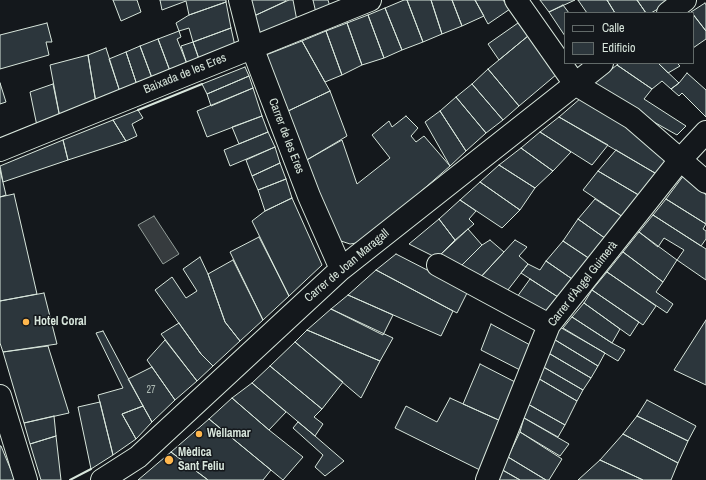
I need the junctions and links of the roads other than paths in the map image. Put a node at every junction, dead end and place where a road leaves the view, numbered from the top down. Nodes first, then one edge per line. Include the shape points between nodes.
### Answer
1 (240, 0) edge
2 (370, 0) edge
3 (516, 0) edge
4 (685, 0) edge
5 (669, 12) edge
6 (252, 47) junction
7 (601, 64) edge
8 (575, 84) junction
9 (706, 132) edge
10 (0, 150) edge
11 (680, 160) junction
12 (706, 182) edge
13 (438, 265) dead end
14 (341, 269) junction
15 (548, 326) junction
16 (0, 396) edge
17 (26, 480) edge
18 (102, 480) edge
19 (487, 480) edge

1 - 6 street, Carrer de les Eres
2 - 6 street, Baixada de les Eres
3 - 8 street
4 - 5 street
6 - 10 street, Baixada de les Eres
6 - 14 street, Carrer de les Eres via 308,196
7 - 8 street, Carrer de Joan Maragall
8 - 11 street via 632,118
8 - 14 street, Carrer de Joan Maragall
9 - 11 street, Carrer d'Àngel Guimerà
11 - 12 street
11 - 15 street, Carrer d'Àngel Guimerà
13 - 15 street
14 - 18 street, Carrer de Joan Maragall via 138,457
15 - 19 street, Carrer d'Àngel Guimerà
16 - 17 street

